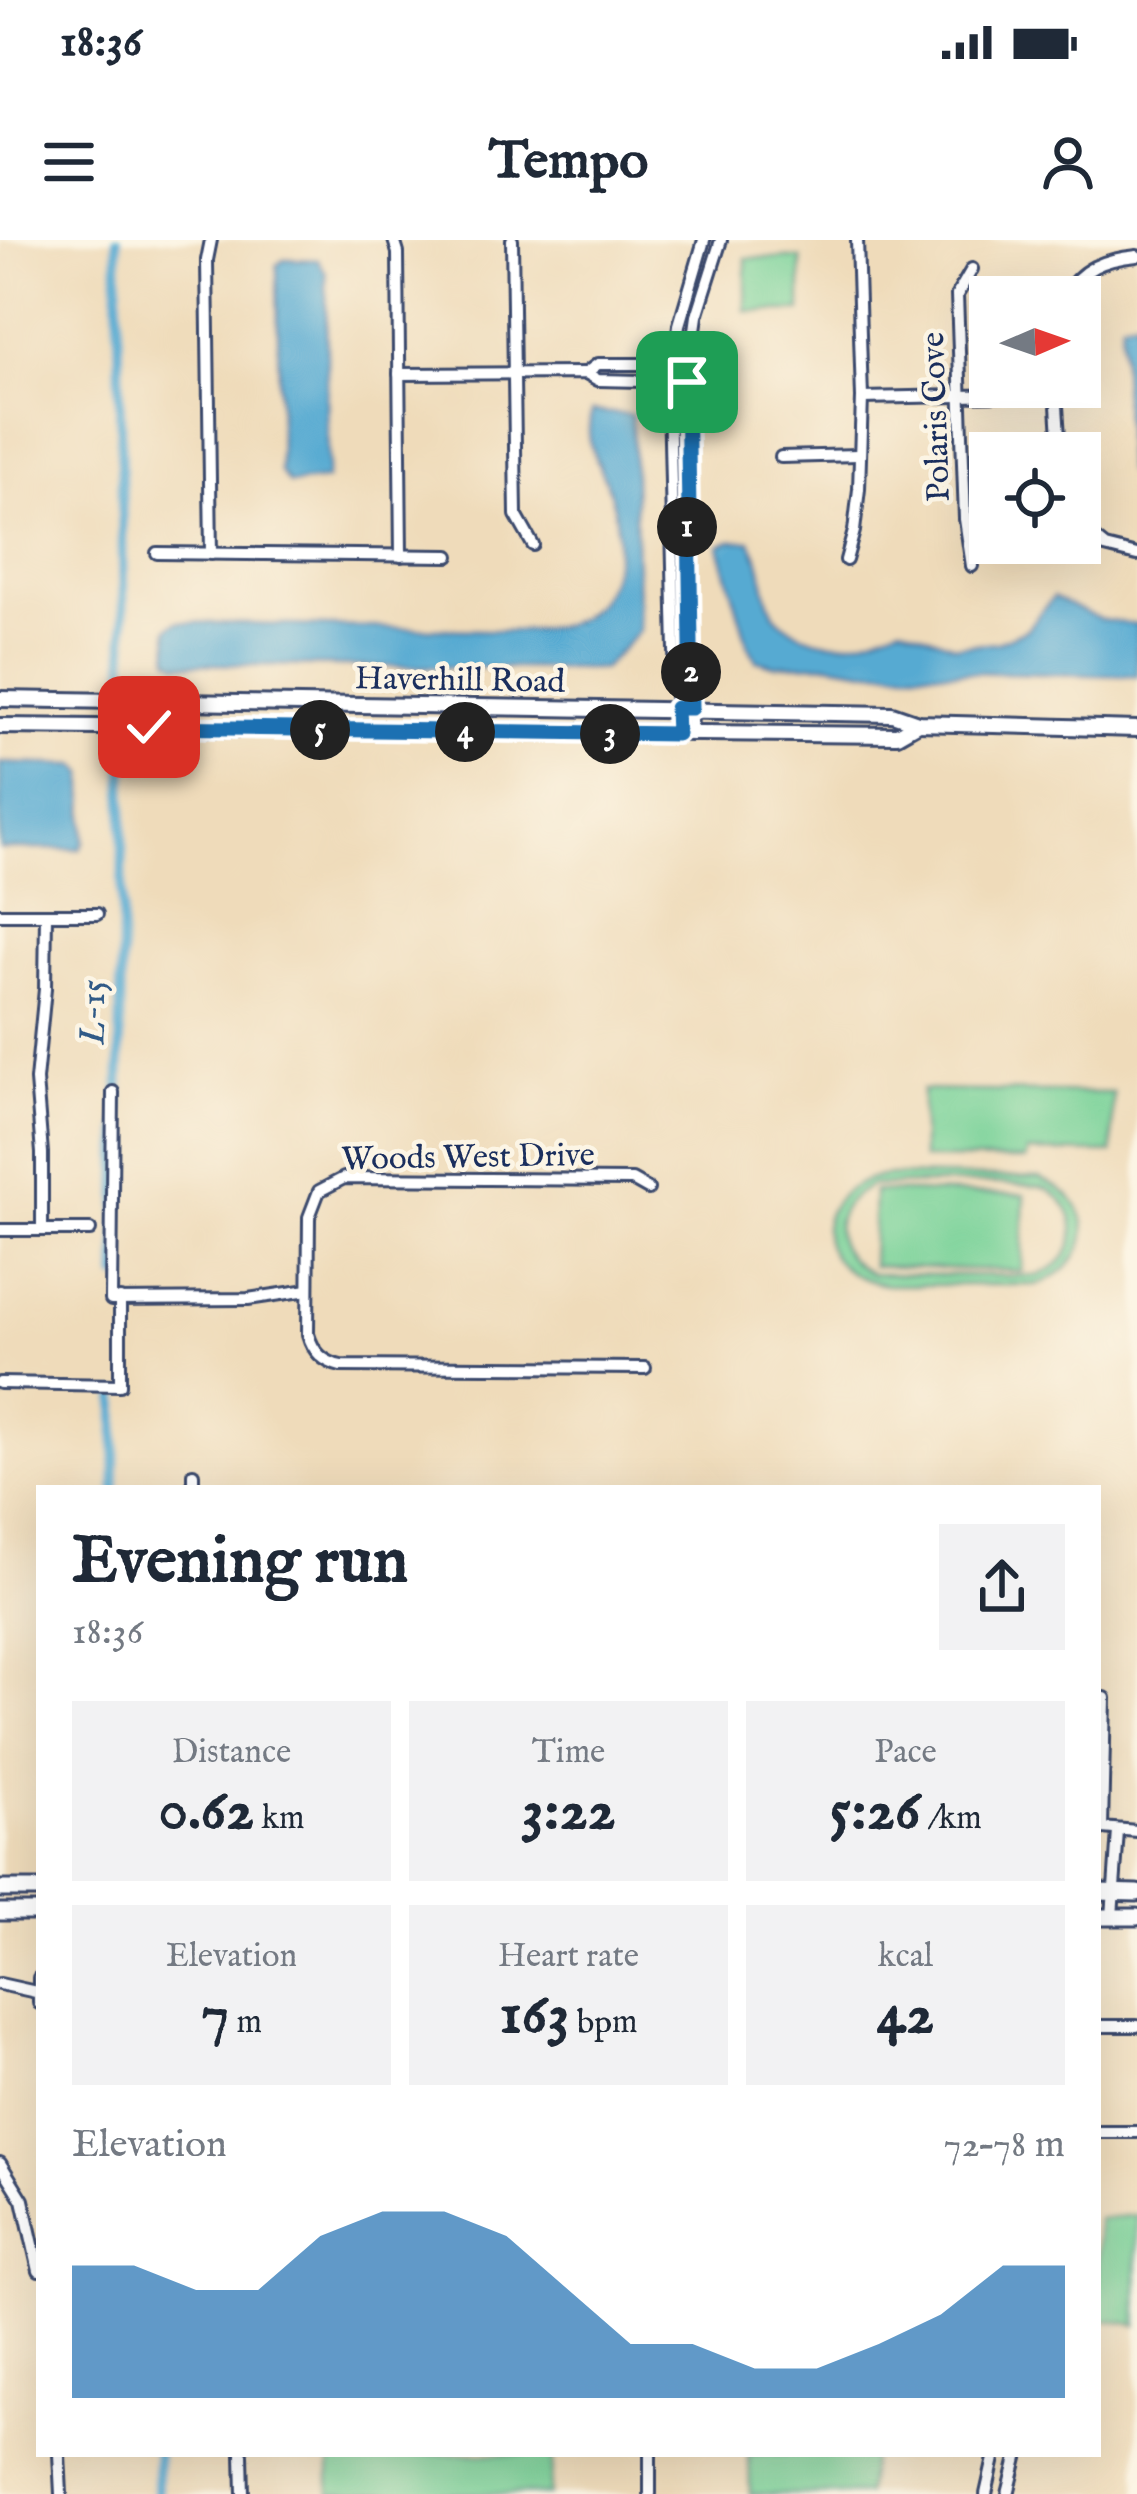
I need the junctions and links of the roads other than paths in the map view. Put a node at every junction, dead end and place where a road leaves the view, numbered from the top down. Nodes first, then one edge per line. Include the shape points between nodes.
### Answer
1 (211, 240) edge
2 (394, 240) edge
3 (512, 240) edge
4 (704, 240) edge
5 (721, 240) edge
6 (857, 240) edge
7 (1137, 256) edge
8 (972, 269) dead end
9 (1080, 276) edge
10 (673, 364) junction
11 (688, 364) junction
12 (515, 372) junction
13 (586, 373) junction
14 (399, 374) junction
15 (671, 381) junction
16 (687, 382) junction
17 (969, 395) edge
18 (960, 396) junction
19 (862, 398) junction
20 (858, 455) junction
21 (781, 457) dead end
22 (1101, 544) edge
23 (532, 545) dead end
24 (157, 553) dead end
25 (212, 554) junction
26 (1137, 555) edge
27 (401, 556) junction
28 (449, 556) dead end
29 (846, 560) dead end
30 (972, 566) dead end
31 (0, 699) edge
32 (125, 700) junction
33 (684, 708) junction
34 (918, 723) junction
35 (0, 726) edge
36 (125, 727) junction
37 (1137, 729) edge
38 (685, 735) junction
39 (0, 914) edge
40 (46, 914) junction
41 (97, 914) dead end
42 (113, 1092) dead end
43 (648, 1189) dead end
44 (0, 1230) edge
45 (42, 1230) junction
46 (90, 1230) dead end
47 (308, 1291) junction
48 (116, 1300) junction
49 (645, 1368) dead end
50 (0, 1383) edge
51 (193, 1474) dead end
52 (193, 1485) edge
53 (1105, 1698) dead end
54 (1118, 1831) junction
55 (1137, 1831) edge
56 (1105, 1892) edge
57 (0, 1893) edge
58 (36, 1893) edge
59 (1137, 1893) edge
60 (0, 1912) edge
61 (36, 1912) edge
62 (1105, 1917) edge
63 (1137, 1917) edge
64 (0, 1984) edge
65 (36, 1997) edge
66 (1101, 2026) edge
67 (1137, 2026) edge
68 (1101, 2132) edge
69 (1137, 2132) edge
70 (0, 2163) edge
71 (36, 2258) edge
72 (59, 2457) edge
73 (242, 2457) edge
74 (650, 2457) edge
75 (994, 2457) edge
76 (1017, 2457) edge
77 (61, 2494) edge
78 (243, 2494) edge
79 (650, 2494) edge
80 (986, 2494) edge
81 (1009, 2494) edge

1 - 25 street
2 - 14 street
3 - 12 street
4 - 10 street
5 - 11 street
6 - 19 street
7 - 9 street
8 - 18 street, Polaris Cove via 957,295
10 - 11 street
10 - 13 street via 598,364
10 - 15 street
11 - 16 street
12 - 13 street
12 - 14 street
12 - 23 street via 516,515
13 - 15 street
14 - 27 street
15 - 16 street
15 - 33 street
16 - 33 street
17 - 18 street
18 - 19 street
18 - 30 street, Polaris Cove
19 - 20 street
20 - 21 street
20 - 29 street
22 - 26 street
24 - 25 street
25 - 27 street
27 - 28 street
31 - 32 street, Haverhill Road
32 - 33 street, Haverhill Road
32 - 36 street
33 - 34 street, Haverhill Road via 892,714
33 - 38 street
34 - 37 street, Haverhill Road
34 - 38 street, Haverhill Road via 897,735
35 - 36 street, Haverhill Road
36 - 38 street, Haverhill Road
39 - 40 street
40 - 41 street
40 - 45 street via 36,1080
42 - 48 street
43 - 47 street, Woods West Drive via 632,1180 337,1180 309,1210
44 - 45 street
45 - 46 street
47 - 48 street
47 - 49 street, Woods West Drive via 310,1341 341,1366
48 - 50 street via 121,1385
51 - 52 street
53 - 54 street via 1102,1828
54 - 55 street
54 - 56 street
56 - 59 main road
56 - 62 street
57 - 58 main road
60 - 61 main road
62 - 63 main road
64 - 65 street
66 - 67 street
68 - 69 street
70 - 71 street via 23,2200
72 - 77 street
73 - 78 street
74 - 79 street
75 - 80 street
76 - 81 street

